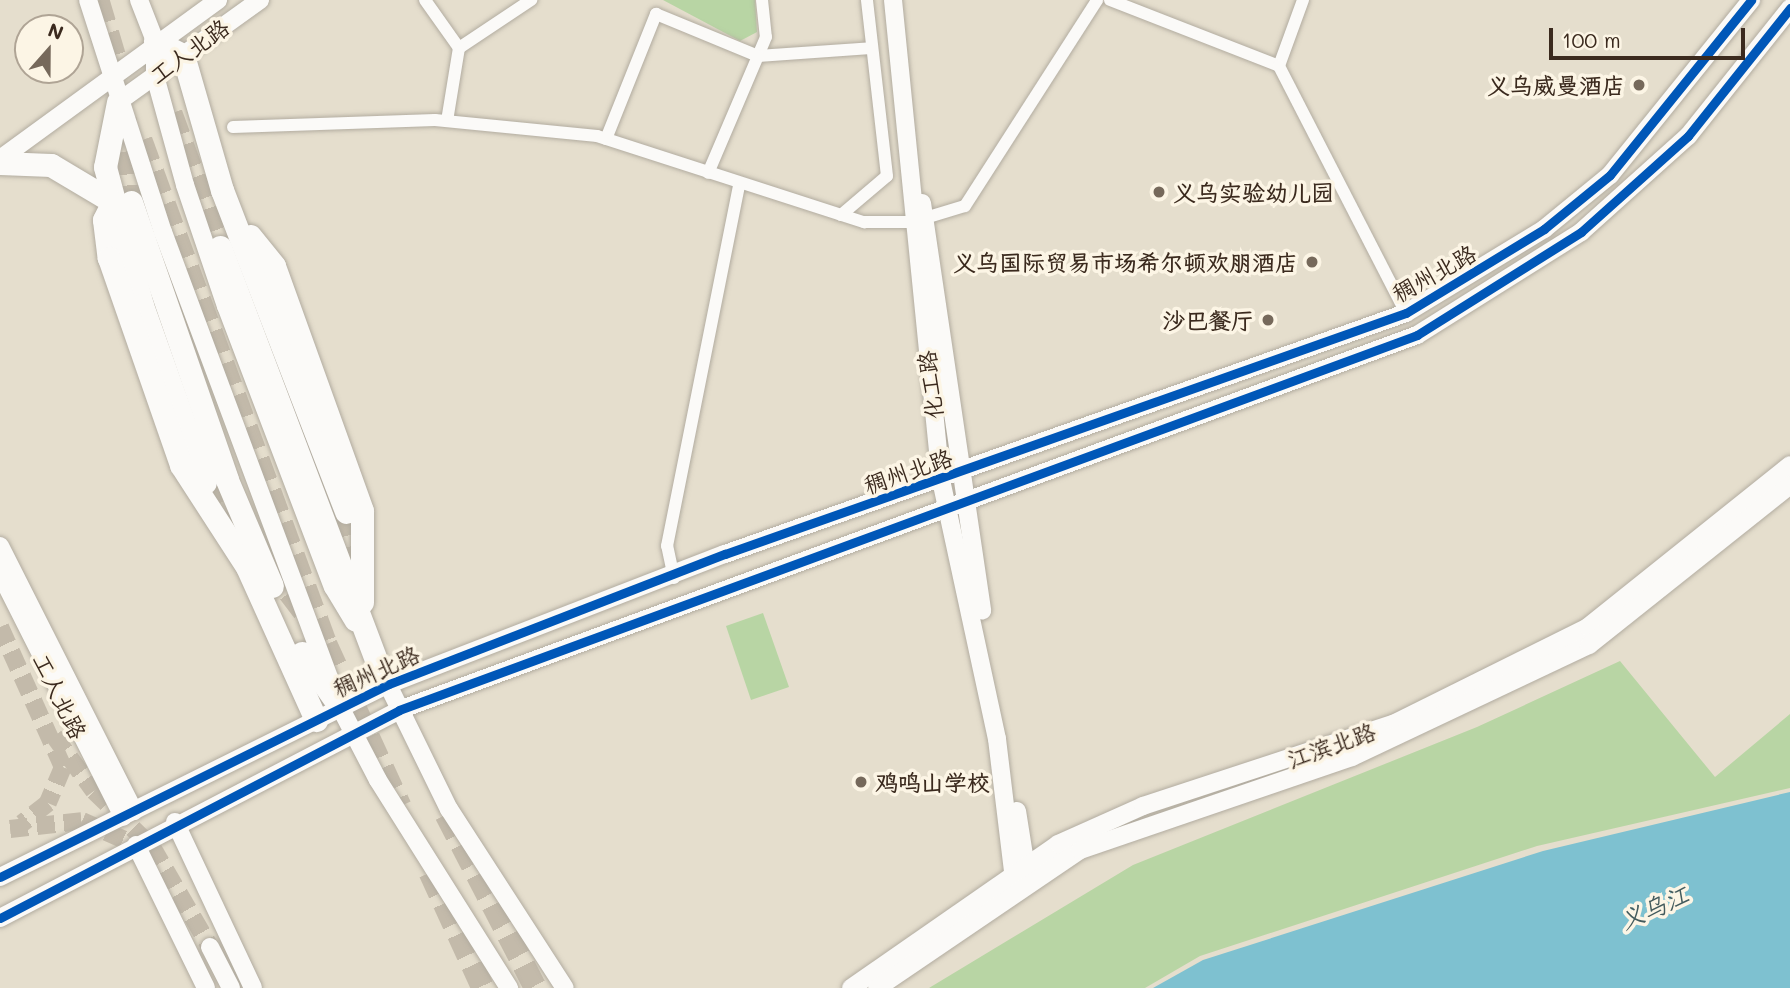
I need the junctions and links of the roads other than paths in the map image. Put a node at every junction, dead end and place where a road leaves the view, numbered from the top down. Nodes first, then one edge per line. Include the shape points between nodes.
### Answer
1 (88, 0) edge
2 (139, 0) edge
3 (218, 0) edge
4 (260, 0) edge
5 (425, 0) edge
6 (531, 0) edge
7 (651, 0) edge
8 (762, 0) edge
9 (867, 0) edge
10 (893, 0) edge
11 (905, 0) edge
12 (1097, 0) edge
13 (1110, 0) edge
14 (1303, 0) edge
15 (1751, 0) edge
16 (1790, 8) edge
17 (656, 14) junction
18 (155, 41) junction
19 (459, 48) junction
20 (871, 48) junction
21 (183, 55) junction
22 (758, 56) junction
23 (1279, 66) junction
24 (110, 75) junction
25 (155, 76) junction
26 (118, 102) junction
27 (447, 121) junction
28 (233, 127) dead end
29 (606, 139) junction
30 (0, 161) edge
31 (708, 173) junction
32 (739, 186) junction
33 (122, 202) junction
34 (841, 215) junction
35 (917, 218) junction
36 (237, 225) junction
37 (220, 247) tunnel mouth
38 (1406, 313) junction
39 (1790, 465) edge
40 (950, 477) junction
41 (205, 482) tunnel mouth
42 (1790, 485) edge
43 (957, 506) junction
44 (346, 512) tunnel mouth
45 (0, 546) edge
46 (0, 573) edge
47 (674, 578) junction
48 (364, 626) junction
49 (375, 657) junction
50 (389, 684) junction
51 (340, 707) junction
52 (399, 710) junction
53 (316, 720) junction
54 (355, 731) junction
55 (129, 814) junction
56 (175, 822) junction
57 (136, 845) junction
58 (0, 877) edge
59 (1021, 877) junction
60 (0, 918) edge
61 (206, 988) edge
62 (218, 988) edge
63 (231, 988) edge
64 (253, 988) edge
65 (509, 988) edge
66 (565, 988) edge
67 (851, 988) edge
68 (877, 988) edge

1 - 24 main road
2 - 18 main road
3 - 18 main road, 工人北路
4 - 21 main road, 工人北路
5 - 19 street
6 - 19 street
7 - 17 street
8 - 22 street via 766,37
9 - 20 street
10 - 35 main road, 化工路
11 - 35 main road, 化工路
12 - 35 street via 965,206
13 - 23 street
14 - 23 street
15 - 38 main road, 稠州北路 via 1610,175 1544,229
16 - 43 main road, 稠州北路 via 1688,136 1581,232 1493,290 1417,335
17 - 22 street
17 - 29 street
18 - 21 highway
18 - 24 main road, 工人北路
18 - 25 main road
19 - 27 street
20 - 22 street
20 - 34 street via 887,176
21 - 25 main road, 工人北路
21 - 36 highway
22 - 31 street
23 - 38 street
24 - 26 main road
24 - 30 main road, 工人北路
25 - 26 main road, 工人北路
25 - 49 main road via 231,319 333,587
26 - 33 highway via 105,167
26 - 51 main road
27 - 28 street
27 - 29 street
29 - 31 street
30 - 33 highway via 51,165
31 - 32 street
32 - 34 street
32 - 47 street via 667,546
33 - 41 highway
33 - 51 highway via 227,480 312,674
33 - 53 highway via 104,220 109,258 181,464 247,567
34 - 35 street
35 - 40 main road, 化工路
36 - 44 highway
36 - 48 highway via 274,266 362,511
37 - 48 highway
38 - 40 main road, 稠州北路
39 - 59 main road, 江滨北路 via 1588,627 1393,724 1143,806
40 - 43 main road, 化工路
40 - 47 main road, 稠州北路 via 725,554
42 - 59 main road, 江滨北路 via 1589,645 1352,757 1080,850
43 - 52 main road, 稠州北路
43 - 59 main road, 化工路
45 - 55 main road
46 - 55 main road, 工人北路
47 - 50 main road, 稠州北路
48 - 49 highway
49 - 50 main road
50 - 51 main road, 稠州北路
50 - 52 main road
51 - 53 main road, 稠州北路
51 - 54 main road
52 - 54 main road, 稠州北路
52 - 66 main road via 449,809
53 - 55 main road, 稠州北路
54 - 56 main road, 稠州北路
54 - 65 main road via 377,780
55 - 58 main road, 稠州北路
56 - 57 main road, 稠州北路
56 - 64 main road
57 - 60 main road, 稠州北路
57 - 61 main road
59 - 67 main road, 江滨北路
59 - 68 main road, 江滨北路
62 - 63 main road via 204,948

